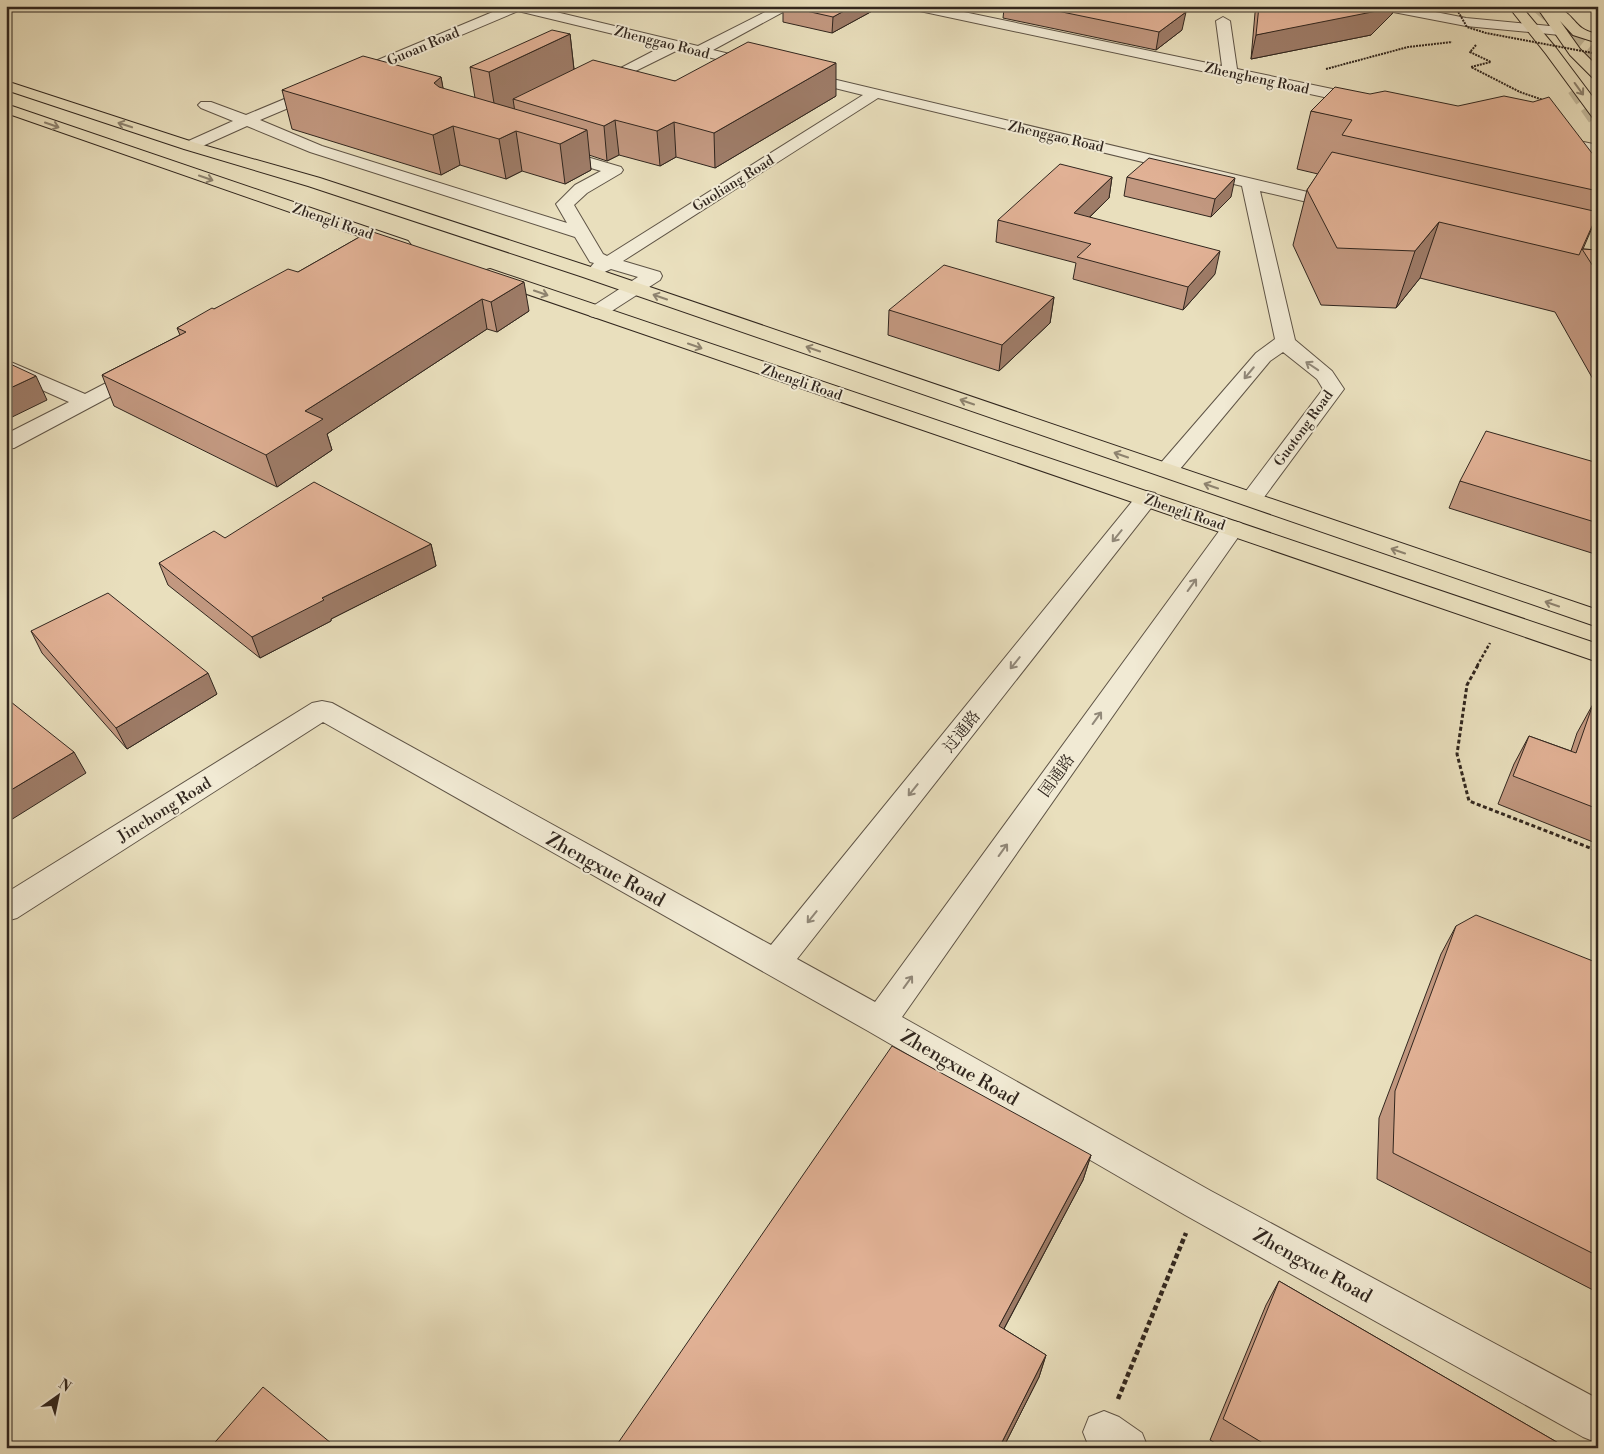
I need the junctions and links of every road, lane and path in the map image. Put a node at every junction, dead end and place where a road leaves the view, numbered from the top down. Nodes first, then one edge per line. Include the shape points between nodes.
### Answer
1 (492, 6) edge
2 (788, 6) edge
3 (915, 6) edge
4 (1383, 6) edge
5 (1460, 6) edge
6 (1514, 6) edge
7 (1542, 6) edge
8 (1551, 6) edge
9 (517, 7) edge
10 (1006, 12) dead end
11 (990, 22) junction
12 (1532, 30) junction
13 (1560, 31) junction
14 (1209, 34) dead end
15 (1503, 36) junction
16 (1494, 39) dead end
17 (1598, 39) edge
18 (1457, 41) dead end
19 (1484, 42) dead end
20 (676, 45) junction
21 (700, 51) junction
22 (1575, 52) junction
23 (1598, 53) edge
24 (1555, 57) junction
25 (1592, 63) edge
26 (1230, 72) junction
27 (1598, 75) tunnel mouth
28 (1283, 84) junction
29 (6, 85) edge
30 (876, 93) junction
31 (579, 95) edge
32 (1381, 104) edge
33 (206, 105) dead end
34 (6, 108) edge
35 (1598, 115) edge
36 (238, 118) junction
37 (1538, 137) edge
38 (171, 140) junction
39 (1577, 145) junction
40 (190, 146) junction
41 (534, 146) edge
42 (1598, 150) edge
43 (1250, 183) junction
44 (1356, 208) edge
45 (583, 234) junction
46 (387, 240) junction
47 (424, 252) edge
48 (361, 254) edge
49 (609, 262) junction
50 (469, 268) edge
51 (590, 273) junction
52 (634, 288) junction
53 (596, 312) junction
54 (1285, 340) junction
55 (155, 365) edge
56 (6, 366) edge
57 (86, 402) junction
58 (6, 443) edge
59 (1167, 470) junction
60 (1147, 498) junction
61 (1250, 499) junction
62 (1233, 528) junction
63 (1598, 619) edge
64 (1502, 620) junction
65 (1598, 653) edge
66 (322, 710) joint
67 (1598, 851) edge
68 (6, 909) edge
69 (775, 963) junction
70 (880, 1021) junction
71 (1198, 1203) junction
72 (1598, 1422) edge
73 (1115, 1440) edge

1 - 36 street, Guoan Road
2 - 21 street
3 - 11 street, Zhengheng Road
4 - 12 street via 1466,22
5 - 15 path, bridge via 1456,8 1467,27
6 - 12 main road
7 - 13 main road
8 - 17 main road via 1578,32
9 - 20 street, Zhenggao Road
9 - 36 street, Guoan Road
10 - 11 street
11 - 26 street, Zhengheng Road
12 - 13 street
12 - 24 main road
13 - 22 main road
14 - 26 street via 1224,28
15 - 16 path, bridge
15 - 23 path, bridge
18 - 28 path via 1408,47 1341,64
19 - 39 path via 1475,45 1470,52 1491,62 1471,67 1520,92 1551,102
20 - 21 street, Zhenggao Road
20 - 31 street
21 - 30 street, Zhenggao Road
22 - 23 main road
22 - 24 main road
22 - 25 main road
24 - 25 main road
24 -> 35 main road
25 - 27 main road
26 - 28 street, Zhengheng Road
28 - 32 street, Zhengheng Road
38 -> 29 main road, Zhengli Road
30 - 43 street, Zhenggao Road
30 - 49 street, Guoliang Road
33 - 36 street
34 -> 46 main road, Zhengli Road
36 - 38 street, Guoan Road
36 - 40 street, Guoan Road
36 - 45 street via 316,150
37 - 39 street
38 - 40 main road, Zhengli Road
39 - 42 street
40 - 51 main road, Zhengli Road via 314,182
41 - 45 street via 616,170 581,189 565,204
43 - 44 street, Zhenggao Road
43 - 54 street, Guotong Road
45 - 49 street via 596,258
46 - 47 main road, Zhengli Road
46 - 48 street
49 - 51 street, Guoliang Road
49 - 52 street via 654,276
50 -> 53 main road, Zhengli Road
51 - 52 main road, Zhengli Road
52 - 53 street
59 -> 52 main road, Zhengli Road
53 -> 60 main road, Zhengli Road
54 -> 59 street via 1262,358
61 -> 54 street, Guotong Road via 1334,389 1326,377 1292,351
55 - 57 street
56 - 57 street
57 - 58 street
61 -> 59 main road, Zhengli Road
60 - 62 main road, Zhengli Road
60 -> 69 street, 过通路
63 -> 61 main road, Zhengli Road
62 - 64 main road, Zhengli Road
70 -> 62 street, 国通路
64 - 65 main road, Zhengli Road
64 - 67 path via 1467,685 1457,754 1469,801
66 - 68 street, Jinchong Road
66 - 69 street, Zhengxue Road
69 - 70 street, Zhengxue Road
70 - 71 street, Zhengxue Road
71 - 72 street, Zhengxue Road
71 - 73 path

